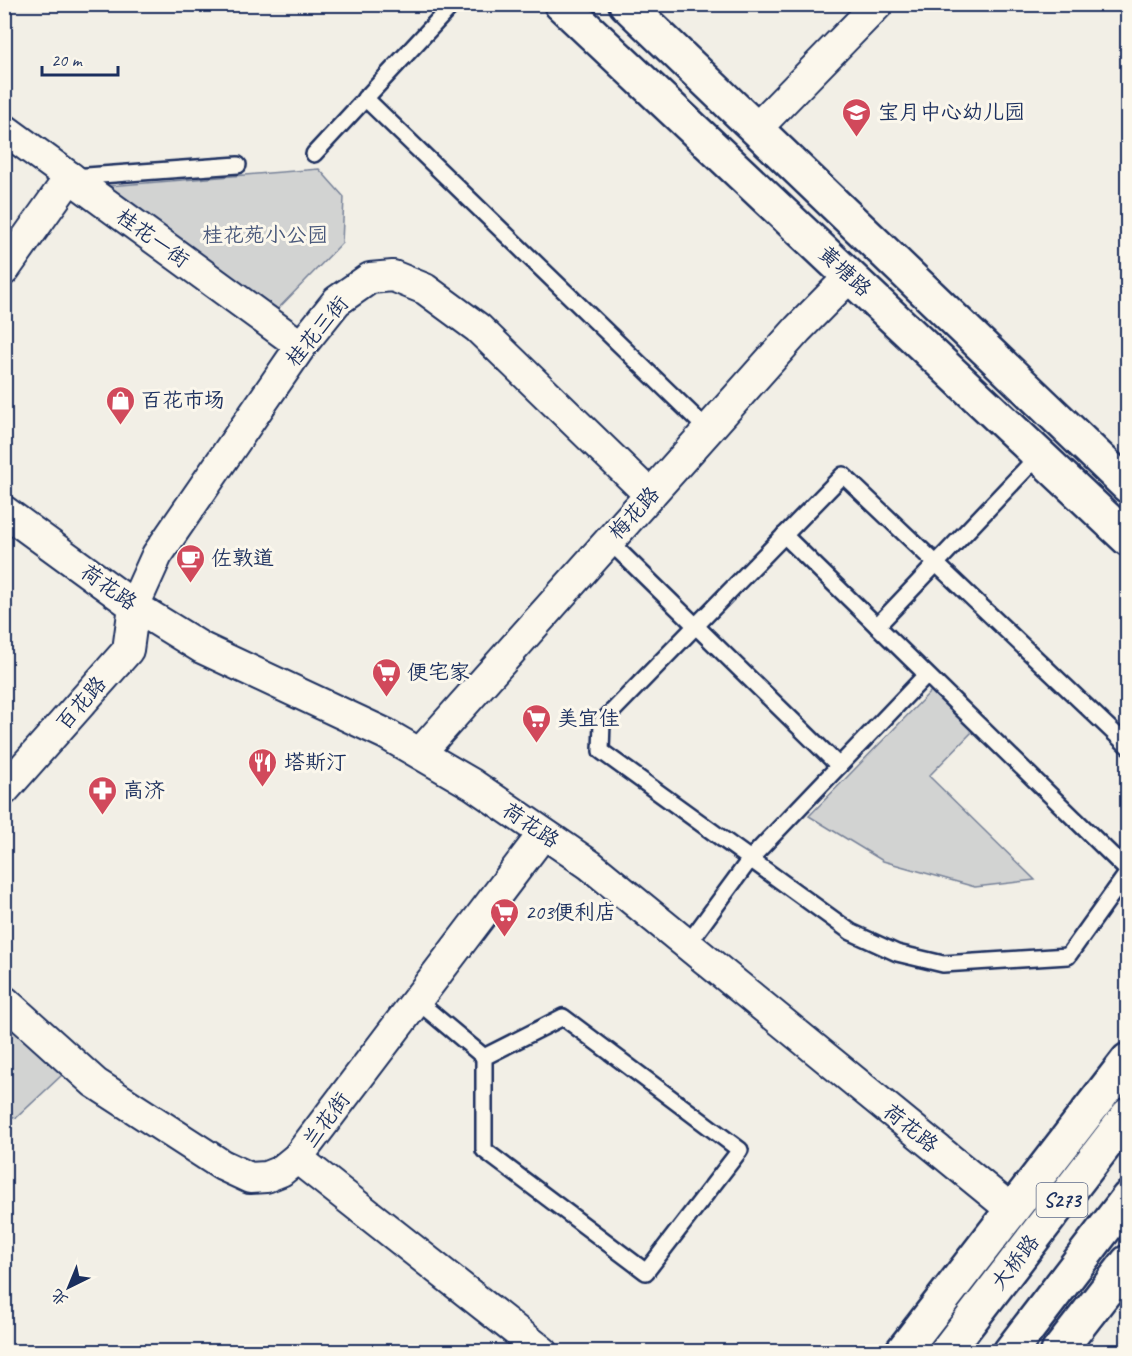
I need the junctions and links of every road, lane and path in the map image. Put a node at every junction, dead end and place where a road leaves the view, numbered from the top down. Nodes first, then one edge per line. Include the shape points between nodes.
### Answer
1 (453, 4) edge
2 (561, 4) edge
3 (626, 4) edge
4 (878, 4) edge
5 (365, 98) junction
6 (4, 129) edge
7 (756, 129) junction
8 (314, 154) dead end
9 (238, 165) dead end
10 (70, 177) junction
11 (4, 270) edge
12 (850, 276) junction
13 (301, 346) junction
14 (708, 430) junction
15 (1039, 455) junction
16 (1125, 478) edge
17 (650, 495) junction
18 (4, 511) edge
19 (784, 536) junction
20 (1128, 539) edge
21 (609, 541) junction
22 (937, 564) junction
23 (134, 606) junction
24 (696, 626) junction
25 (877, 626) junction
26 (926, 675) junction
27 (1128, 746) edge
28 (420, 753) junction
29 (839, 766) junction
30 (4, 790) edge
31 (543, 834) junction
32 (751, 858) junction
33 (1128, 872) edge
34 (687, 945) junction
35 (416, 1000) junction
36 (4, 1001) edge
37 (484, 1057) junction
38 (1128, 1060) edge
39 (1128, 1115) edge
40 (297, 1158) junction
41 (1128, 1198) edge
42 (1012, 1210) junction
43 (1122, 1282) edge
44 (996, 1286) junction
45 (543, 1352) edge
46 (902, 1352) edge
47 (916, 1352) edge
48 (946, 1352) edge
49 (1010, 1352) edge
50 (1058, 1352) edge

1 - 5 lane
2 - 12 main road, 黄塘路
3 - 7 main road, 黄塘路
4 - 7 street
5 - 8 lane
5 - 14 lane
6 - 10 street, 桂花一街
7 - 16 main road, 黄塘路
9 - 10 lane
10 - 11 street
10 - 13 street, 桂花一街
12 - 14 street, 梅花路
12 - 15 main road, 黄塘路
13 - 17 street, 桂花三街 via 337,301 370,278 393,276 425,289 478,328
13 - 23 street, 桂花三街 via 157,555
14 - 17 street, 梅花路
15 - 20 main road, 黄塘路
15 - 22 lane
17 - 21 street, 梅花路
18 - 23 street, 荷花路
19 - 22 lane via 843,475
19 - 24 lane
19 - 25 lane
21 - 24 lane
21 - 28 street, 梅花路
22 - 25 lane
22 - 27 lane
23 - 28 street, 荷花路 via 202,648
23 - 30 street, 百花路 via 128,650
24 - 29 lane
24 - 32 lane via 602,722 601,751
25 - 26 lane
26 - 29 lane
26 - 33 lane
28 - 31 street, 荷花路
29 - 32 lane
31 - 34 street, 荷花路 via 590,865
31 - 35 street, 兰花街
32 - 33 lane via 851,932 897,954 943,964 1068,956
32 - 34 lane
34 - 42 street, 荷花路
35 - 37 lane
35 - 40 street, 兰花街
36 - 40 street via 95,1083 222,1165 250,1178 266,1177
37 - 37 lane via 484,1150 646,1272 740,1150 563,1017
38 - 42 main road
39 - 44 main road, 大桥路 / S273
40 - 45 street, 兰花街
41 - 49 main road, S273
42 - 46 main road
43 - 50 main road
44 - 47 main road
44 - 48 main road, 大桥路 / S273

